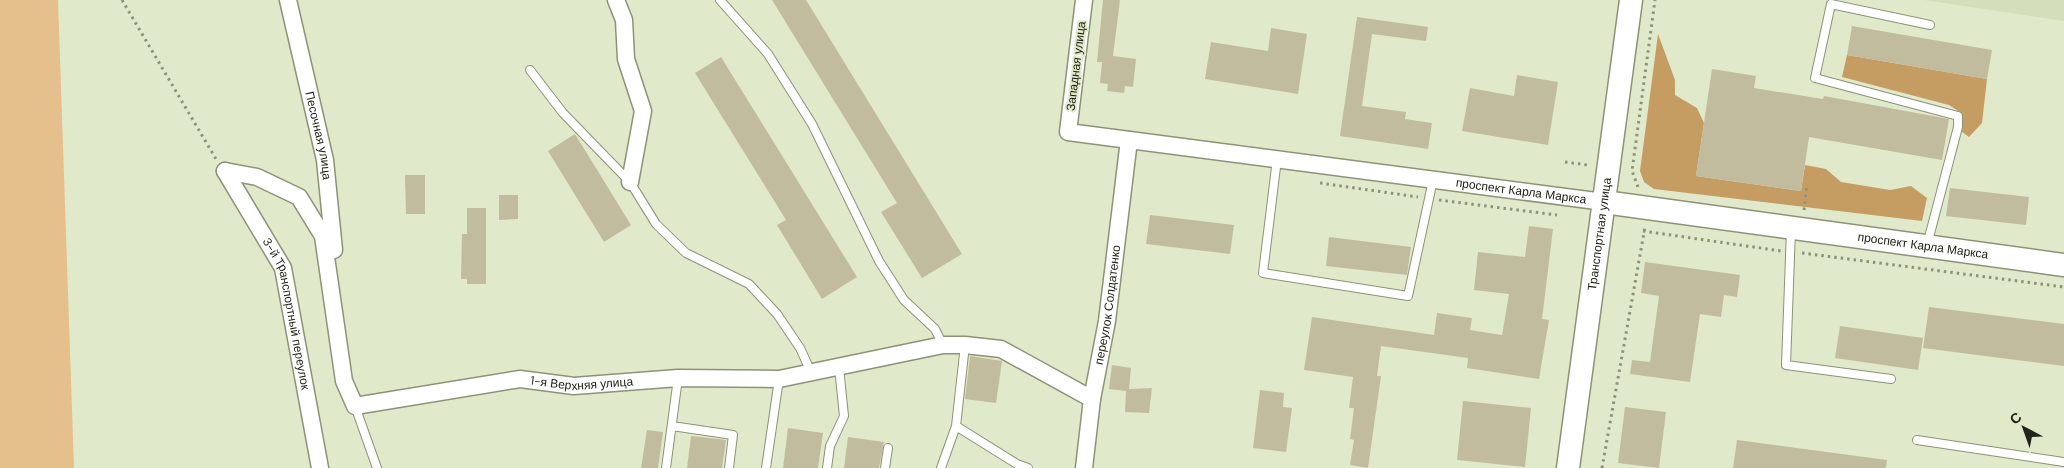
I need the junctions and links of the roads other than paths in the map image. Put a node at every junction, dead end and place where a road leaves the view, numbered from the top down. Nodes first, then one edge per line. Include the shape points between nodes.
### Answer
1 (288, 0) edge
2 (616, 0) edge
3 (720, 0) edge
4 (1084, 0) edge
5 (1631, 0) edge
6 (1930, 25) dead end
7 (530, 70) dead end
8 (1068, 132) joint
9 (1128, 140) junction
10 (1277, 160) junction
11 (1433, 180) junction
12 (630, 182) junction
13 (1604, 202) junction
14 (1797, 222) junction
15 (1926, 246) junction
16 (2064, 265) edge
17 (328, 273) junction
18 (943, 345) junction
19 (965, 345) junction
20 (839, 367) junction
21 (812, 372) junction
22 (678, 378) junction
23 (779, 379) junction
24 (1891, 379) dead end
25 (1092, 399) junction
26 (355, 406) junction
27 (672, 426) junction
28 (956, 426) junction
29 (1918, 440) dead end
30 (888, 448) dead end
31 (2064, 462) edge
32 (1016, 466) edge
33 (320, 468) edge
34 (377, 468) edge
35 (666, 468) edge
36 (729, 468) edge
37 (766, 468) edge
38 (827, 468) edge
39 (885, 468) edge
40 (941, 468) edge
41 (1028, 468) edge
42 (1084, 468) edge
43 (1568, 468) edge

1 - 17 street, Песочная улица via 325,160 334,248
2 - 12 street via 624,20 626,60 643,111
3 - 18 lane via 768,54 812,124 880,261 904,300 935,329
4 - 8 street, Западная улица
5 - 13 main road, Транспортная улица
6 - 15 lane via 1831,4 1814,78 1958,116 1958,127
7 - 12 lane via 563,113
8 - 9 street, проспект Карла Маркса
9 - 10 street, проспект Карла Маркса
9 - 25 street, переулок Солдатенко via 1107,320
10 - 11 street, проспект Карла Маркса
10 - 11 lane via 1263,272 1408,296
11 - 13 street, проспект Карла Маркса
12 - 21 lane via 656,224 686,253 749,284 772,308 800,348
13 - 14 main road, проспект Карла Маркса
13 - 43 main road, Транспортная улица
14 - 15 main road, проспект Карла Маркса
14 - 24 lane via 1790,252 1786,365
15 - 16 main road, проспект Карла Маркса
17 - 26 street via 344,381
17 - 33 street, 3-й Транспортный переулок via 323,236 299,197 257,177 224,171 283,268
18 - 19 street, 1-я Верхняя улица
18 - 20 street, 1-я Верхняя улица
19 - 25 street, 1-я Верхняя улица via 1001,349
19 - 28 lane
20 - 21 street, 1-я Верхняя улица
20 - 38 lane via 844,416 830,446
21 - 23 street, 1-я Верхняя улица
22 - 23 street, 1-я Верхняя улица
22 - 26 street, 1-я Верхняя улица via 574,386 520,379
22 - 27 lane
23 - 37 lane
25 - 42 street, переулок Солдатенко
26 - 34 lane
27 - 35 lane
27 - 36 lane via 734,435
28 - 32 lane
28 - 40 lane
29 - 31 lane
30 - 39 lane
32 - 41 lane

